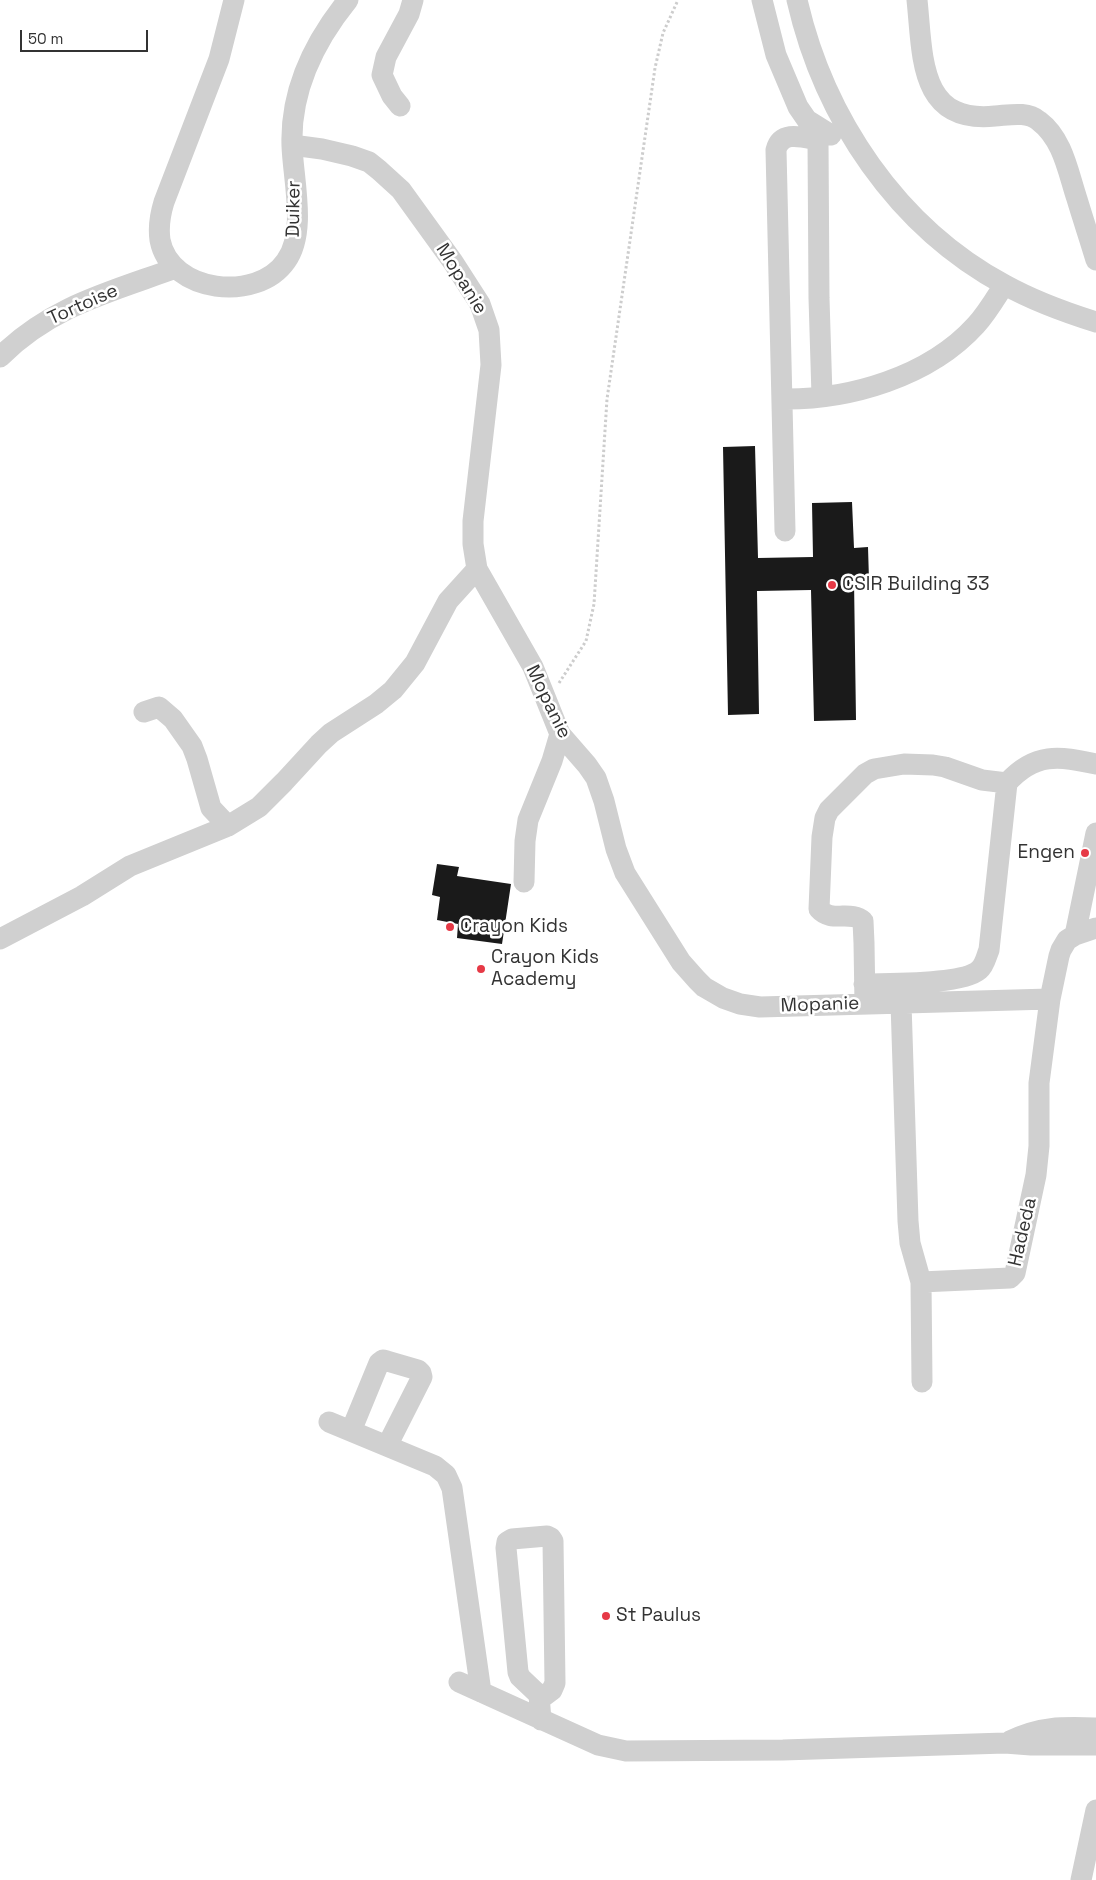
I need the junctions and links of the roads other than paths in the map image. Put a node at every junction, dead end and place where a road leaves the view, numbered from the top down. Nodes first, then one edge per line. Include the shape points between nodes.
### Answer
1 (234, 0) edge
2 (348, 0) edge
3 (412, 0) edge
4 (762, 0) edge
5 (797, 0) edge
6 (917, 0) edge
7 (400, 106) dead end
8 (819, 134) junction
9 (292, 145) junction
10 (858, 147) junction
11 (1096, 260) edge
12 (176, 268) junction
13 (1004, 284) junction
14 (1096, 322) edge
15 (0, 358) edge
16 (822, 396) junction
17 (782, 398) junction
18 (785, 531) dead end
19 (477, 569) junction
20 (144, 712) dead end
21 (560, 734) junction
22 (1096, 764) edge
23 (1007, 783) junction
24 (228, 826) junction
25 (1096, 833) edge
26 (524, 882) dead end
27 (1096, 928) edge
28 (1076, 935) junction
29 (0, 939) edge
30 (864, 994) junction
31 (1050, 999) junction
32 (901, 1003) junction
33 (921, 1282) junction
34 (922, 1382) dead end
35 (329, 1422) dead end
36 (351, 1432) junction
37 (387, 1446) junction
38 (459, 1682) dead end
39 (481, 1692) junction
40 (540, 1710) junction
41 (1096, 1728) edge
42 (1005, 1743) junction
43 (1096, 1745) edge
44 (1096, 1810) edge
45 (1081, 1880) edge

1 - 12 street, Duiker via 221,52 160,215 162,245
2 - 9 street, Duiker via 308,62 296,101
3 - 7 street via 410,14 386,57 382,74
4 - 8 street via 776,55 794,99 802,115
5 - 10 street via 821,76
6 - 11 street via 925,73 934,94 964,115 1025,115 1045,125 1065,160
8 - 10 street
8 - 16 street
8 - 17 street via 784,137 776,150
9 - 12 street, Duiker via 296,236 282,267 264,281 226,286 192,279
9 - 19 street, Mopanie via 352,156 379,170 401,190 480,304 489,330 491,365 473,521
10 - 13 street via 923,227 956,254
12 - 15 street, Tortoise via 72,306 26,333
13 - 14 street via 1054,308
13 - 16 street via 977,325 938,356 863,390
16 - 17 street
17 - 18 street
19 - 21 street, Mopanie via 533,668
19 - 24 street via 448,601 414,663 393,690 331,733 258,807
20 - 24 street via 159,707 173,719 198,759 210,808
21 - 26 street via 528,820
21 - 30 street, Mopanie via 596,778 625,873 681,962 704,987 730,1000 760,1007
22 - 23 street via 1063,757 1048,758 1033,763
23 - 30 street via 991,935 984,963 966,977 906,983
23 - 30 street via 982,780 945,767 904,764 865,774 829,810 823,825 819,909 830,916 863,921
24 - 29 street via 141,861
25 - 28 street
27 - 28 street, Hadeda
28 - 31 street, Hadeda via 1067,940 1061,950
30 - 32 street, Mopanie
31 - 32 street, Mopanie
31 - 33 street, Hadeda via 1039,1083 1036,1174 1015,1272 1010,1278
32 - 33 street via 908,1222
33 - 34 street
35 - 36 street
36 - 37 street
36 - 37 street via 379,1363 387,1360 418,1370 422,1377
37 - 39 street via 435,1466 446,1475 452,1488
38 - 39 street
39 - 40 street
40 - 40 street via 536,1691 518,1672 506,1548 512,1538 547,1536 553,1541 555,1683
40 - 42 street via 598,1745 626,1751
41 - 42 street via 1043,1728
42 - 43 street
44 - 45 street

